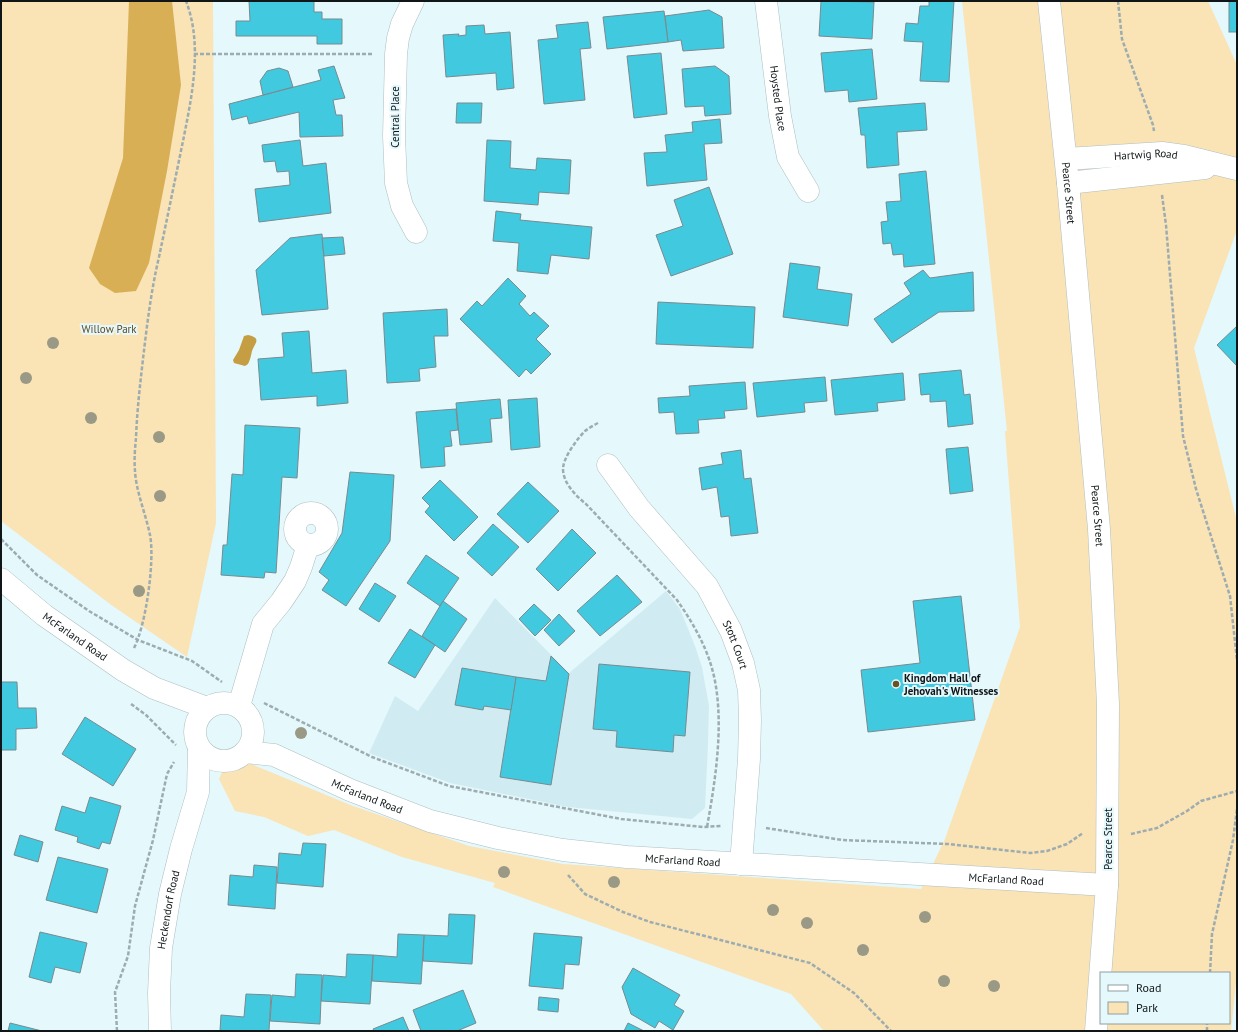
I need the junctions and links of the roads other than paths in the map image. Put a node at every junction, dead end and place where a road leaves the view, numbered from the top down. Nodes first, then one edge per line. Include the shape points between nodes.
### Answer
1 (413, 1) edge
2 (766, 1) edge
3 (1049, 1) edge
4 (1066, 159) junction
5 (1157, 163) junction
6 (1231, 168) edge
7 (1068, 183) junction
8 (808, 191) dead end
9 (416, 232) dead end
10 (608, 465) dead end
11 (308, 545) dead end
12 (1, 579) edge
13 (154, 688) junction
14 (241, 700) junction
15 (207, 708) junction
16 (253, 731) junction
17 (192, 741) junction
18 (246, 752) junction
19 (274, 755) junction
20 (221, 761) junction
21 (198, 792) junction
22 (741, 864) junction
23 (1107, 885) junction
24 (1100, 972) edge
25 (1100, 978) edge
26 (160, 1031) edge
27 (1096, 1031) edge

1 - 9 street, Central Place via 398,38 394,136 396,183 402,206
2 - 8 street, Hoysted Place via 780,116 788,157
3 - 4 street, Pearce Street
4 - 5 street, Hartwig Road
4 - 7 street, Pearce Street
5 - 6 street, Hartwig Road
5 - 7 street, Hartwig Road
7 - 23 street, Pearce Street via 1099,529 1108,704
10 - 22 street, Stott Court via 639,508 707,586 731,631 743,663 750,720
11 - 14 street via 295,581 263,624
12 - 13 street, McFarland Road via 44,615 123,670
13 - 15 street, McFarland Road
13 - 17 street, McFarland Road
14 - 15 street via 223,702
14 - 16 street via 253,724
15 - 17 street via 196,722
16 - 18 street via 251,744
16 - 19 street, McFarland Road
17 - 20 street via 212,759
17 - 21 street, Heckendorf Road
18 - 19 street, McFarland Road
18 - 20 street via 234,759
19 - 22 street, McFarland Road via 350,790 430,821 498,838 563,850 627,857
20 - 21 street, Heckendorf Road
21 - 26 street, Heckendorf Road via 170,894 161,948
22 - 23 street, McFarland Road
23 - 24 street, Pearce Street
25 - 27 street, Pearce Street

